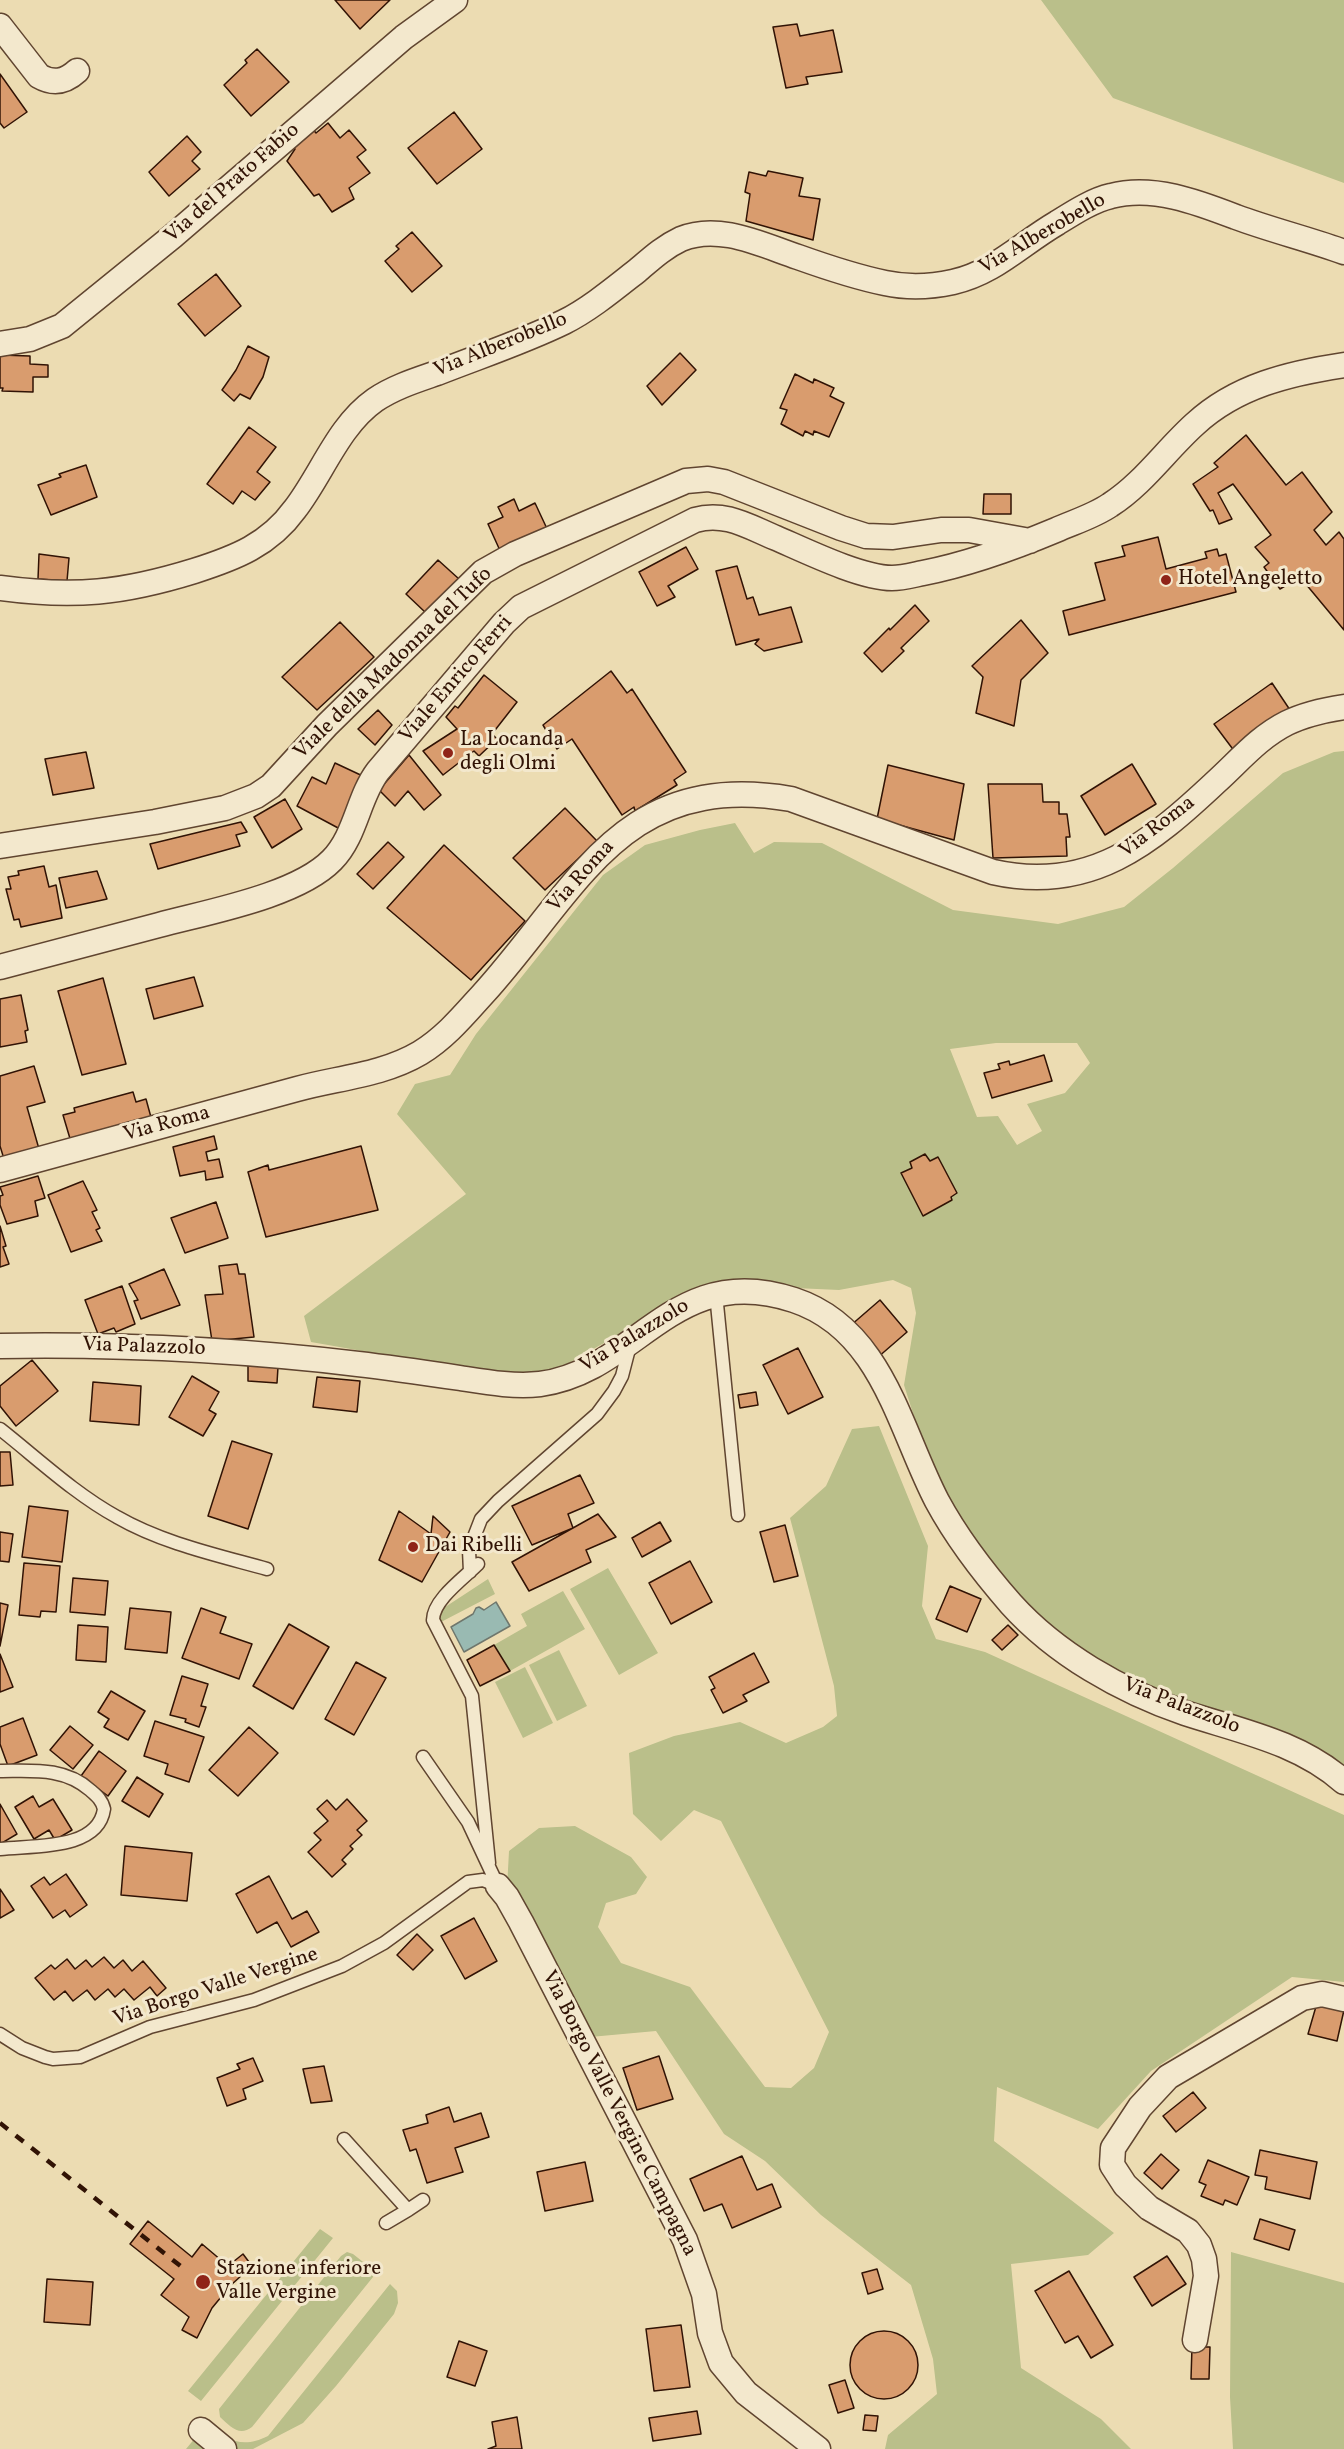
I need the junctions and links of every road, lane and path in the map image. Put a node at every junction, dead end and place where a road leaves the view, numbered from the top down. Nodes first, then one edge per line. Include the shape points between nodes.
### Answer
1 (455, 0) edge
2 (0, 26) edge
3 (77, 71) dead end
4 (1344, 252) edge
5 (0, 344) edge
6 (1344, 365) edge
7 (1030, 541) junction
8 (0, 588) edge
9 (1344, 707) edge
10 (0, 846) edge
11 (0, 967) edge
12 (0, 1170) edge
13 (716, 1294) junction
14 (631, 1340) junction
15 (0, 1346) edge
16 (0, 1429) edge
17 (738, 1515) dead end
18 (267, 1569) dead end
19 (423, 1757) dead end
20 (0, 1772) edge
21 (1344, 1782) edge
22 (0, 1849) edge
23 (489, 1863) junction
24 (498, 1886) junction
25 (1344, 1999) edge
26 (0, 2034) edge
27 (344, 2139) dead end
28 (423, 2200) dead end
29 (408, 2210) junction
30 (386, 2223) dead end
31 (1195, 2340) dead end
32 (201, 2430) dead end
33 (224, 2449) edge
34 (818, 2449) edge

1 - 5 street, Via del Prato Fabio via 405,37 62,326 30,339
2 - 3 street via 39,76 59,81
4 - 8 street, Via Alberobello via 1210,207 1143,192 1102,199 1056,223 995,267 933,286 885,283 739,238 695,234 658,252 562,323 400,387 372,402 347,428 283,525 248,551 223,562 123,590 78,594
6 - 7 street, Viale Enrico Ferri via 1284,376 1228,400 1195,424 1116,501
7 - 10 street, Viale della Madonna del Tufo via 969,530 866,536 724,482 686,481 515,554 483,572 327,725 271,786 256,796 225,808 155,822
7 - 11 street, Viale Enrico Ferri via 959,565 891,578 860,572 736,521 717,516 695,520 540,595 512,614 378,771 367,786 338,853 316,872 248,902
9 - 12 street, Via Roma via 1306,715 1276,729 1140,846 1111,862 1074,872 1025,877 993,872 813,805 784,798 724,795 680,803 633,827 597,855 492,985 453,1027 420,1053 376,1071
13 - 14 street, Via Palazzolo via 678,1309
13 - 17 lane
13 - 21 street, Via Palazzolo via 766,1293 798,1301 828,1317 857,1342 886,1384 921,1469 953,1528 1005,1597 1044,1635 1092,1669 1133,1691 1177,1710 1295,1749
14 - 15 street, Via Palazzolo via 582,1370 528,1384 256,1353
14 - 23 lane via 622,1376 602,1408 481,1519 469,1550 474,1568 440,1601 433,1614 472,1696
16 - 18 lane via 94,1503 134,1527
19 - 23 lane via 468,1822
20 - 22 lane via 62,1774 98,1796 104,1809 99,1824 84,1837 58,1844
23 - 24 lane
24 - 26 lane, Via Borgo Valle Vergine via 483,1880 468,1882 384,1943 342,1966 254,2000 150,2027 80,2057 45,2057
24 - 34 street, Via Borgo Valle Vergine Campagna via 521,1922 685,2240 702,2286 710,2333 721,2363 746,2393
25 - 31 street via 1322,1994 1302,1998 1182,2067 1152,2092 1113,2148 1112,2165 1125,2185 1149,2208 1188,2231 1199,2245 1206,2276
27 - 29 lane
28 - 29 lane
29 - 30 lane
32 - 33 street

